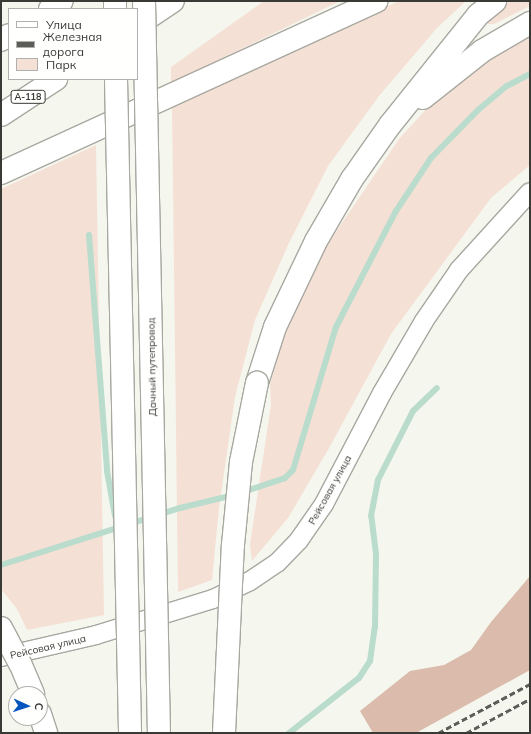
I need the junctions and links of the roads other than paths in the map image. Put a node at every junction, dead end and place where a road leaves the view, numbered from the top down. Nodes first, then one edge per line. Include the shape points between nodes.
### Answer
1 (62, 1) edge
2 (144, 1) edge
3 (173, 1) edge
4 (377, 1) edge
5 (496, 1) edge
6 (52, 8) edge
7 (530, 22) edge
8 (138, 24) edge
9 (54, 80) edge
10 (116, 80) edge
11 (1, 115) edge
12 (390, 125) junction
13 (1, 173) edge
14 (530, 192) edge
15 (1, 628) edge
16 (1, 657) edge
17 (30, 686) edge
18 (130, 733) edge
19 (159, 733) edge
20 (224, 733) edge

1 - 6 main road
2 - 19 main road, Дачный путепровод, bridge
3 - 8 main road
4 - 13 main road
5 - 12 main road via 478,14
7 - 12 main road via 482,51
9 - 11 main road, А-118
10 - 18 main road, bridge
12 - 20 main road, bridge via 352,180 316,241 275,327 257,383 241,462 233,546
14 - 16 street, Рейсовая улица via 464,264 424,321 382,393 324,504 298,540 277,563 250,582 206,601 96,635
15 - 17 main road, bridge

